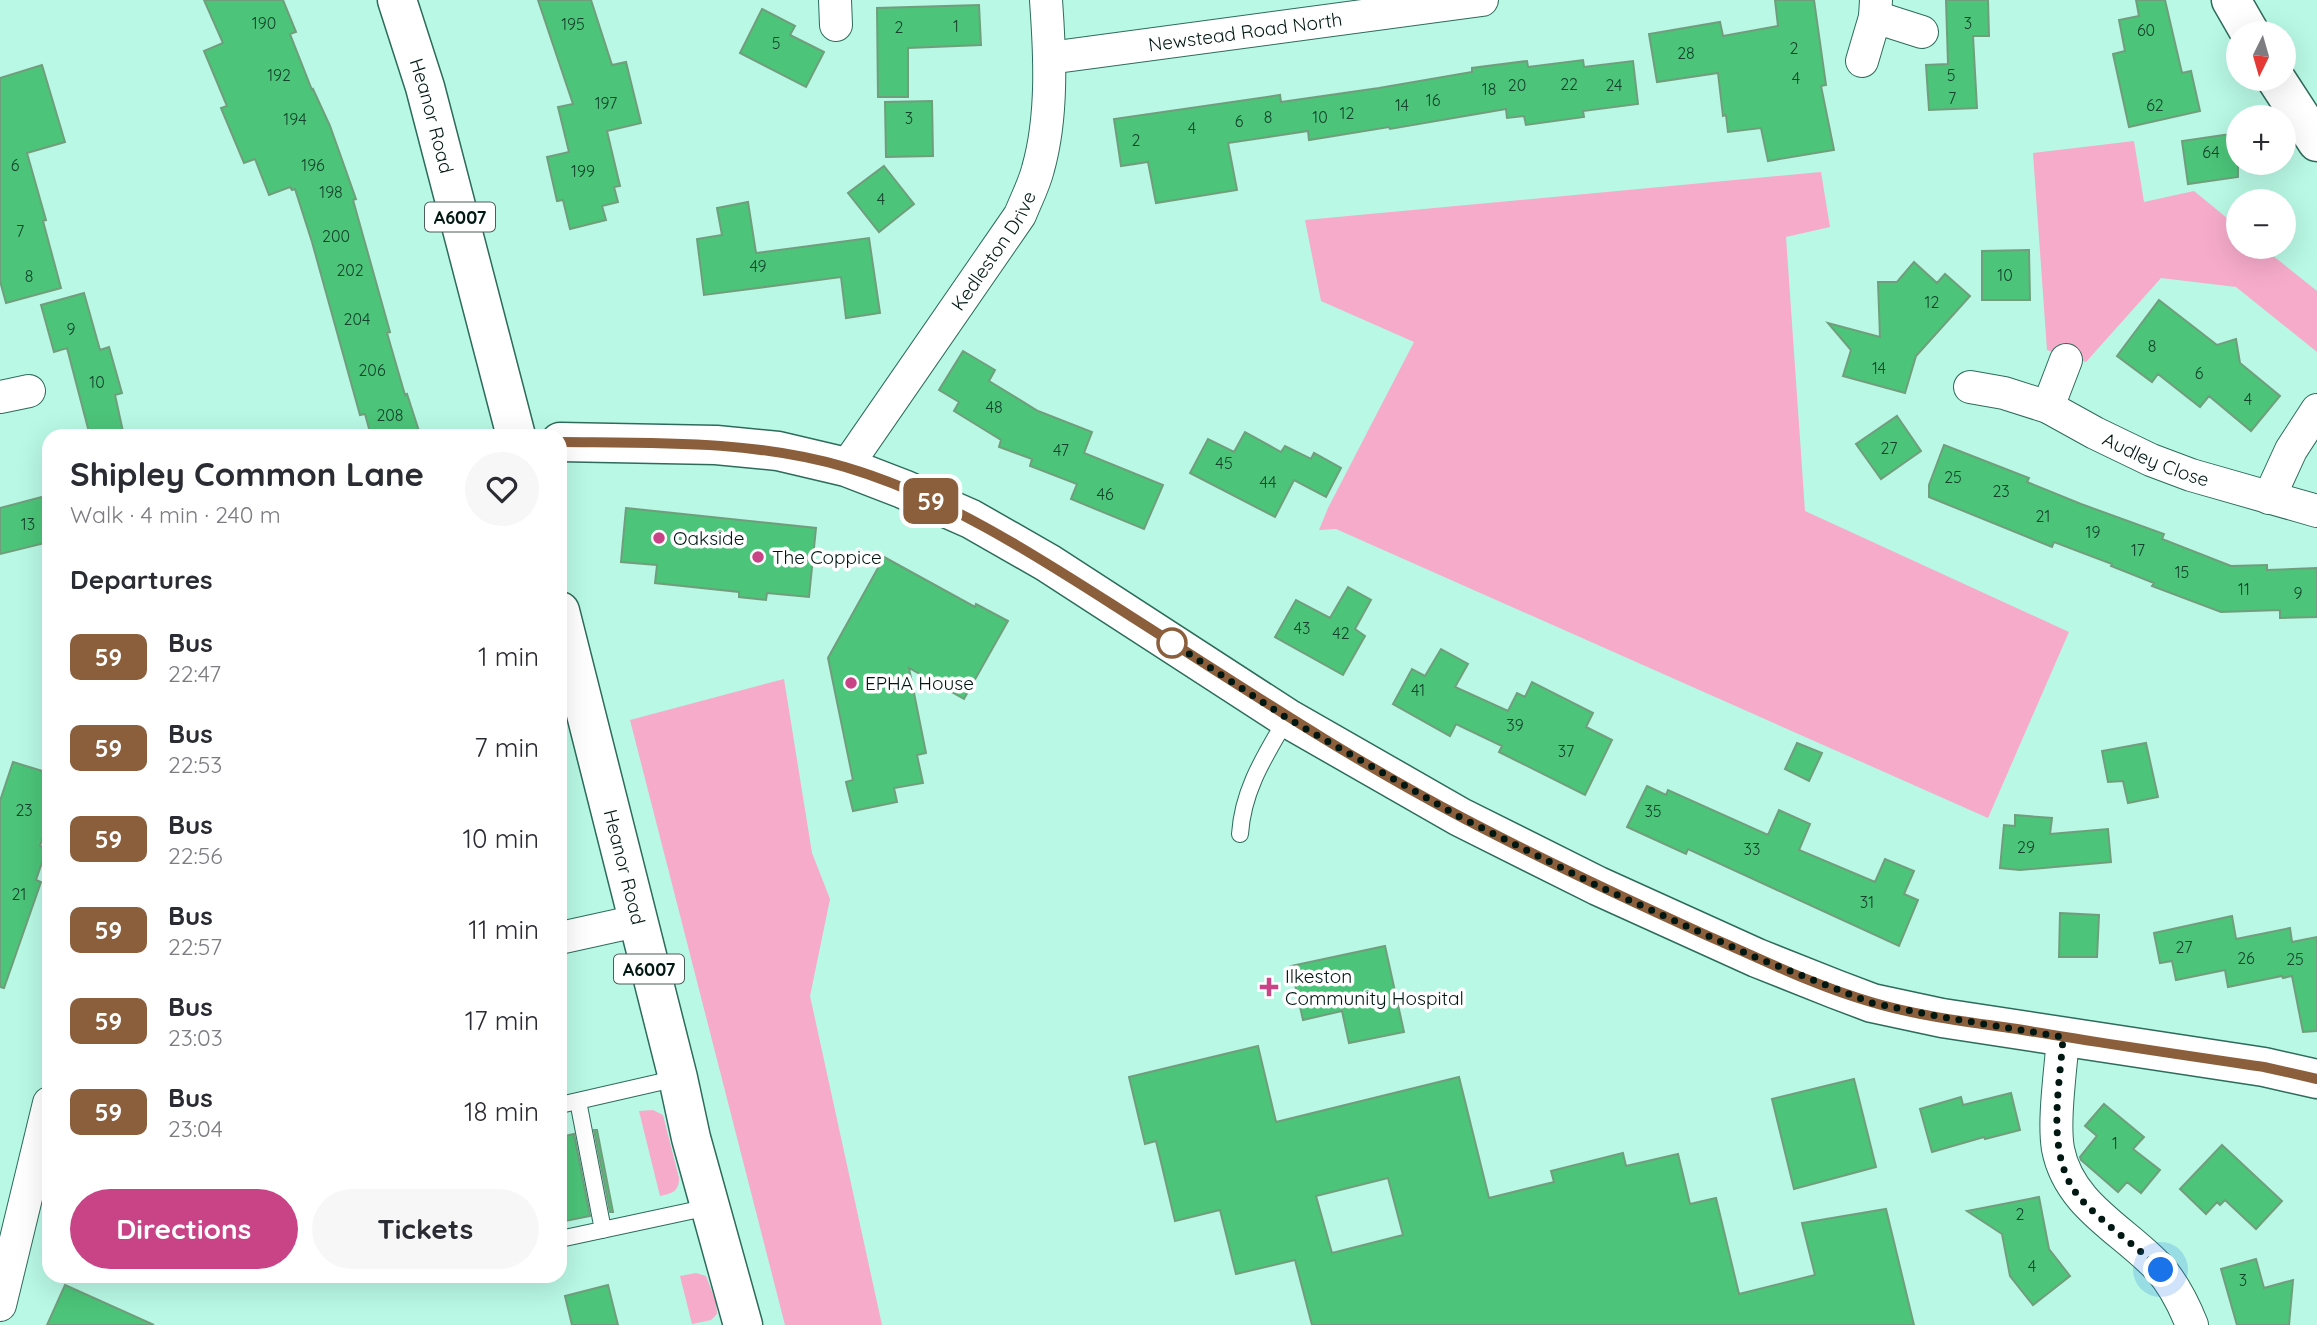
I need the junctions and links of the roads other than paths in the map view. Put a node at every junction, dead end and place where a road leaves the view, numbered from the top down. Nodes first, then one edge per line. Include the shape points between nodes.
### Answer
1 (397, 0) edge
2 (1046, 0) edge
3 (1482, 0) edge
4 (2231, 0) edge
5 (1876, 9) edge
6 (2243, 21) edge
7 (1922, 32) dead end
8 (1049, 58) junction
9 (1862, 61) dead end
10 (2284, 91) edge
11 (2317, 142) edge
12 (2066, 360) dead end
13 (1970, 387) dead end
14 (2048, 407) junction
15 (2317, 410) edge
16 (514, 429) edge
17 (567, 442) edge
18 (846, 467) junction
19 (2269, 498) junction
20 (2317, 511) edge
21 (567, 639) edge
22 (1287, 718) junction
23 (1240, 834) dead end
24 (637, 922) junction
25 (567, 936) edge
26 (2063, 1037) junction
27 (678, 1078) junction
28 (2317, 1079) edge
29 (578, 1101) junction
30 (567, 1103) edge
31 (42, 1132) edge
32 (709, 1207) junction
33 (603, 1230) junction
34 (567, 1238) edge
35 (0, 1305) edge
36 (743, 1325) edge
37 (2192, 1325) edge

1 - 16 street, Heanor Road / A6007 via 425,87
2 - 8 street, Kedleston Drive
3 - 8 street, Newstead Road North
4 - 6 street
5 - 7 street
5 - 9 street
8 - 18 street, Kedleston Drive via 1046,130 1038,170 1020,215
10 - 11 street
12 - 14 street
13 - 14 street, Audley Close
14 - 19 street, Audley Close via 2151,460
15 - 19 street via 2291,450
17 - 18 street via 729,446 778,451
18 - 22 street via 971,519 1048,563
19 - 20 street, Audley Close
21 - 24 street, Heanor Road / A6007
22 - 23 lane via 1250,782
22 - 26 street via 1460,817 1757,958 1872,1003
24 - 25 street
24 - 27 street, Heanor Road / A6007
26 - 28 street
26 - 37 street via 2056,1137 2069,1182 2081,1199 2161,1270
27 - 29 lane
27 - 32 street, Heanor Road / A6007
29 - 30 lane
29 - 33 lane
31 - 35 street
32 - 33 lane
32 - 36 street, Heanor Road / A6007
33 - 34 lane

